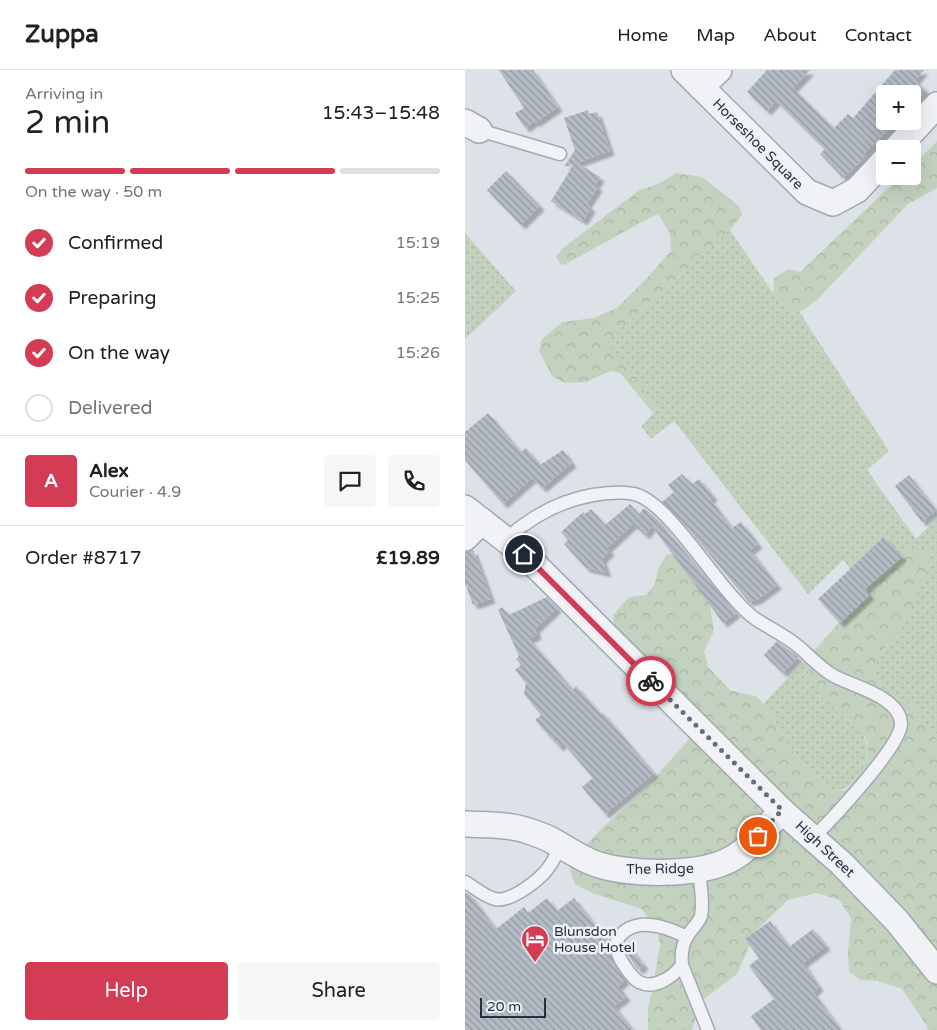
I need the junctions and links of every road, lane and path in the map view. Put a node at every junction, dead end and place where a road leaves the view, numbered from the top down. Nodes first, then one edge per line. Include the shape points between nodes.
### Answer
1 (684, 70) edge
2 (719, 70) edge
3 (701, 87) junction
4 (937, 105) edge
5 (472, 126) edge
6 (904, 140) edge
7 (560, 154) dead end
8 (876, 170) edge
9 (471, 523) edge
10 (506, 539) junction
11 (782, 810) junction
12 (465, 824) edge
13 (814, 837) junction
14 (561, 846) junction
15 (699, 869) junction
16 (465, 882) edge
17 (687, 937) junction
18 (682, 965) junction
19 (937, 971) edge
20 (708, 1030) edge

1 - 3 street, Horseshoe Square
2 - 3 street
3 - 8 street, Horseshoe Square via 807,192 833,203 857,190
4 - 6 street
5 - 7 lane
9 - 10 street, High Street
10 - 11 street, High Street
10 - 13 lane via 527,521 553,506 601,494 636,494 654,504 671,522 742,608 783,634 833,676 886,700 901,724 899,736 840,811
11 - 13 street, High Street
11 - 15 street, The Ridge via 740,853 725,862
12 - 14 street, The Ridge via 520,829
13 - 19 street, High Street via 871,892
14 - 15 street, The Ridge via 591,862 623,871
14 - 16 lane via 545,872 510,897 494,899
15 - 17 lane via 701,916
17 - 18 lane via 682,950
17 - 18 lane via 644,925 623,932 616,944 619,958 639,982 655,984 677,972
18 - 20 lane

